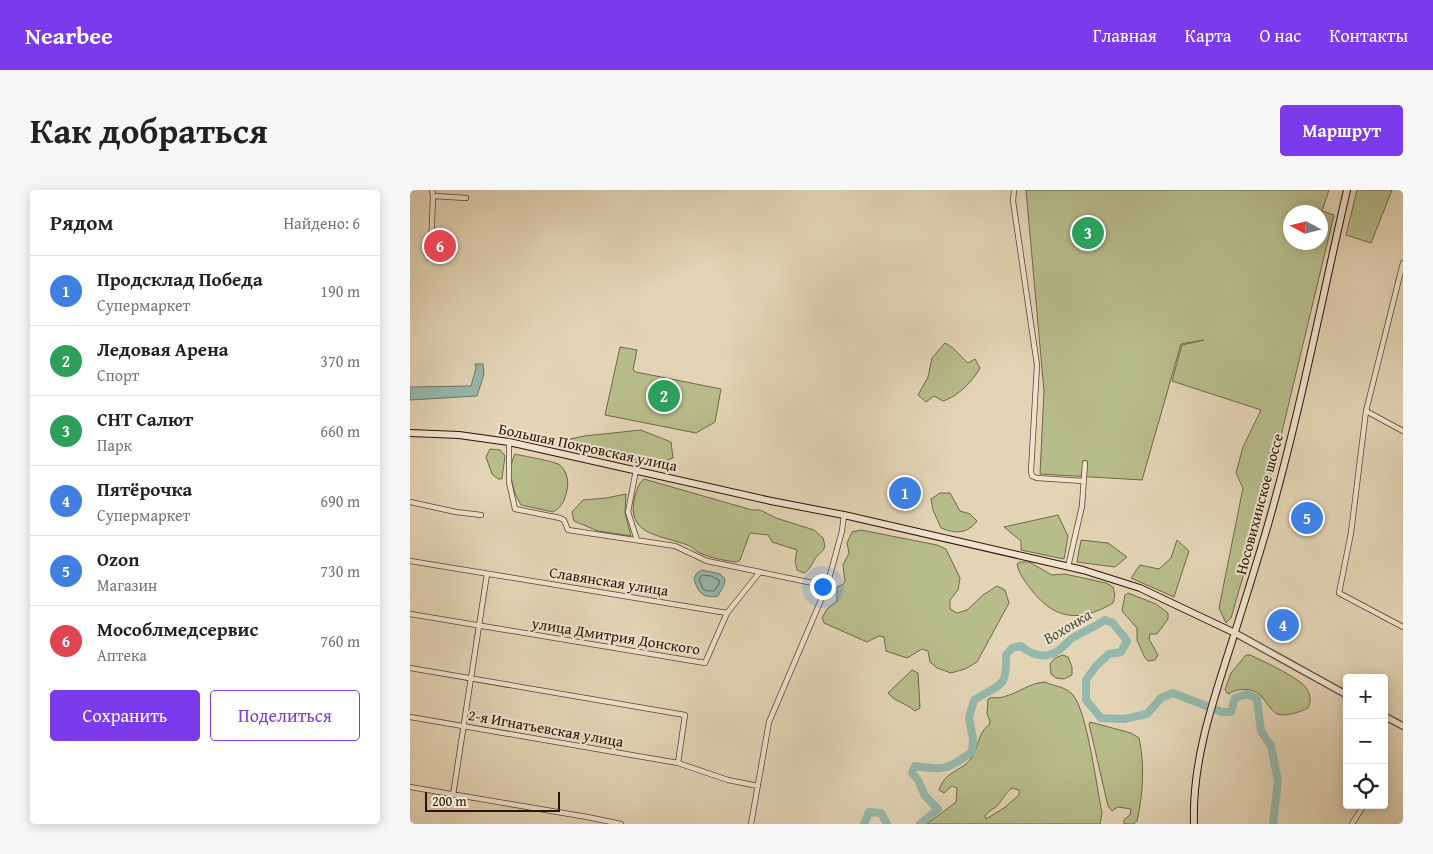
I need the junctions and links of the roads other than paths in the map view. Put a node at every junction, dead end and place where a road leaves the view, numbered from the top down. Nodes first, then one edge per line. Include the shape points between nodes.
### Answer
1 (1014, 190) edge
2 (1347, 190) edge
3 (432, 193) edge
4 (466, 198) dead end
5 (431, 251) dead end
6 (1403, 263) edge
7 (1366, 411) junction
8 (1403, 431) edge
9 (410, 433) edge
10 (509, 442) junction
11 (1085, 463) dead end
12 (636, 470) junction
13 (1083, 481) junction
14 (410, 502) edge
15 (481, 515) dead end
16 (844, 515) junction
17 (637, 540) junction
18 (410, 562) edge
19 (1068, 567) junction
20 (759, 573) junction
21 (487, 574) junction
22 (827, 586) junction
23 (727, 612) junction
24 (410, 614) edge
25 (479, 626) junction
26 (1403, 627) edge
27 (1235, 633) junction
28 (410, 668) edge
29 (470, 678) junction
30 (1343, 693) edge
31 (410, 717) edge
32 (1388, 718) edge
33 (463, 726) junction
34 (1403, 726) edge
35 (678, 763) junction
36 (758, 786) junction
37 (410, 787) edge
38 (453, 795) junction
39 (1361, 809) edge
40 (621, 824) edge
41 (752, 824) edge
42 (1194, 824) edge
43 (1352, 824) edge

1 - 13 street via 1037,365 1032,476
2 - 27 main road, Носовихинское шоссе via 1287,450
3 - 4 street
3 - 5 street
6 - 7 street
7 - 8 street
7 - 26 street via 1339,593
9 - 10 main road, Большая Покровская улица
10 - 12 main road, Большая Покровская улица
10 - 17 street via 508,482 515,509 560,518 568,530
11 - 13 street
12 - 16 main road, Большая Покровская улица
12 - 17 street via 628,512
13 - 19 street via 1082,506
14 - 15 street
16 - 19 main road, Большая Покровская улица
16 - 22 street
17 - 20 street via 675,546 707,561
18 - 21 street, Славянская улица
19 - 27 main road, Большая Покровская улица via 1140,588
20 - 22 street
20 - 23 street, улица Дмитрия Донского
21 - 23 street, Славянская улица
21 - 25 street
22 - 36 street via 769,722
23 - 25 street, улица Дмитрия Донского via 705,663
24 - 25 street, улица Дмитрия Донского
25 - 29 street
27 - 30 street
27 - 42 main road, Носовихинское шоссе via 1201,747
28 - 29 street
29 - 33 street
29 - 35 street via 685,715
31 - 33 street, 2-я Игнатьевская улица
32 - 34 street
33 - 35 street, 2-я Игнатьевская улица
33 - 38 street
35 - 36 street, 2-я Игнатьевская улица via 728,780
36 - 41 street
37 - 38 street
38 - 40 street
39 - 43 street

